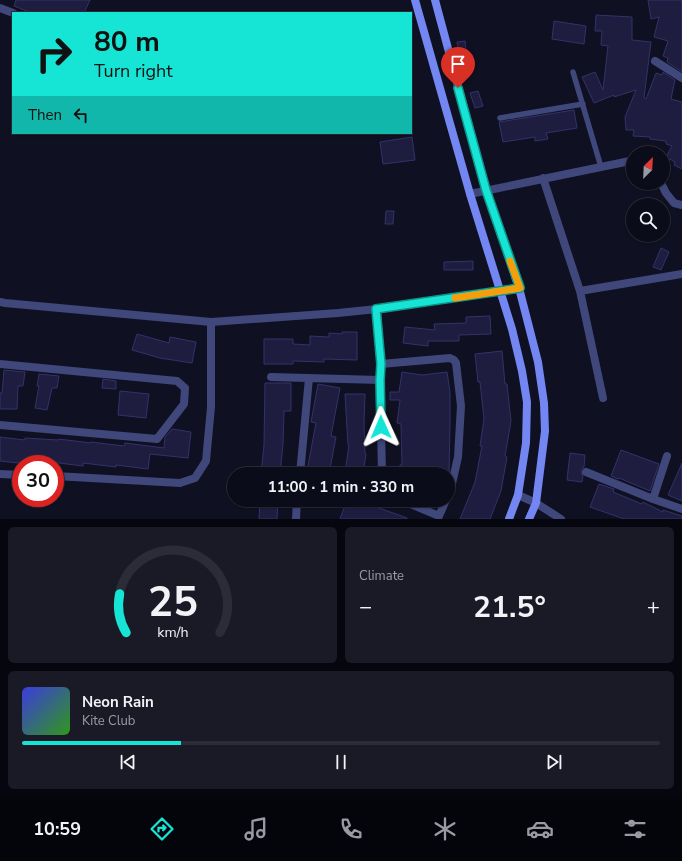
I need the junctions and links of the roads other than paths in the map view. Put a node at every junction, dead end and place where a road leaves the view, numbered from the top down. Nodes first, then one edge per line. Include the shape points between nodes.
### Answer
1 (415, 0) edge
2 (435, 0) edge
3 (0, 8) edge
4 (12, 13) edge
5 (655, 61) dead end
6 (574, 72) dead end
7 (682, 78) edge
8 (582, 104) junction
9 (500, 118) dead end
10 (626, 162) edge
11 (601, 167) junction
12 (543, 178) junction
13 (486, 190) junction
14 (664, 190) edge
15 (470, 194) junction
16 (682, 205) edge
17 (682, 274) edge
18 (520, 288) junction
19 (501, 291) junction
20 (580, 292) junction
21 (0, 302) edge
22 (376, 309) junction
23 (210, 322) junction
24 (0, 364) edge
25 (381, 364) junction
26 (271, 377) dead end
27 (310, 378) junction
28 (380, 380) junction
29 (603, 398) dead end
30 (0, 425) edge
31 (667, 456) dead end
32 (301, 467) edge
33 (382, 467) edge
34 (455, 470) edge
35 (586, 472) dead end
36 (0, 474) edge
37 (12, 475) edge
38 (64, 477) edge
39 (518, 495) junction
40 (653, 499) junction
41 (536, 503) junction
42 (297, 507) edge
43 (416, 507) edge
44 (443, 507) edge
45 (682, 509) edge
46 (438, 517) edge
47 (296, 519) edge
48 (509, 519) edge
49 (529, 519) edge
50 (560, 519) edge

1 - 15 street
2 - 13 street
3 - 4 street
5 - 7 street
6 - 8 lane
8 - 9 lane
8 - 11 lane
10 - 11 street
11 - 12 street
12 - 13 street
12 - 20 street
13 - 15 street
13 - 18 street
14 - 16 street via 674,203
15 - 19 street
17 - 20 street
18 - 19 street
18 - 41 street via 538,362 544,403 545,432
19 - 22 street
19 - 39 street via 522,371 527,402 526,443
20 - 29 street
21 - 23 street
22 - 23 street
22 - 25 street
23 - 38 street via 211,407 206,461 195,478 180,483
24 - 30 street via 178,381 185,388 184,404 157,438
25 - 28 street
25 - 34 street via 450,358 454,360 461,406
26 - 27 street
27 - 28 street
27 - 32 street
28 - 33 street
31 - 40 street
35 - 40 street
36 - 37 street
39 - 41 street
39 - 48 street
40 - 45 street
41 - 49 street
41 - 50 street
42 - 47 street
43 - 46 street
44 - 46 street

